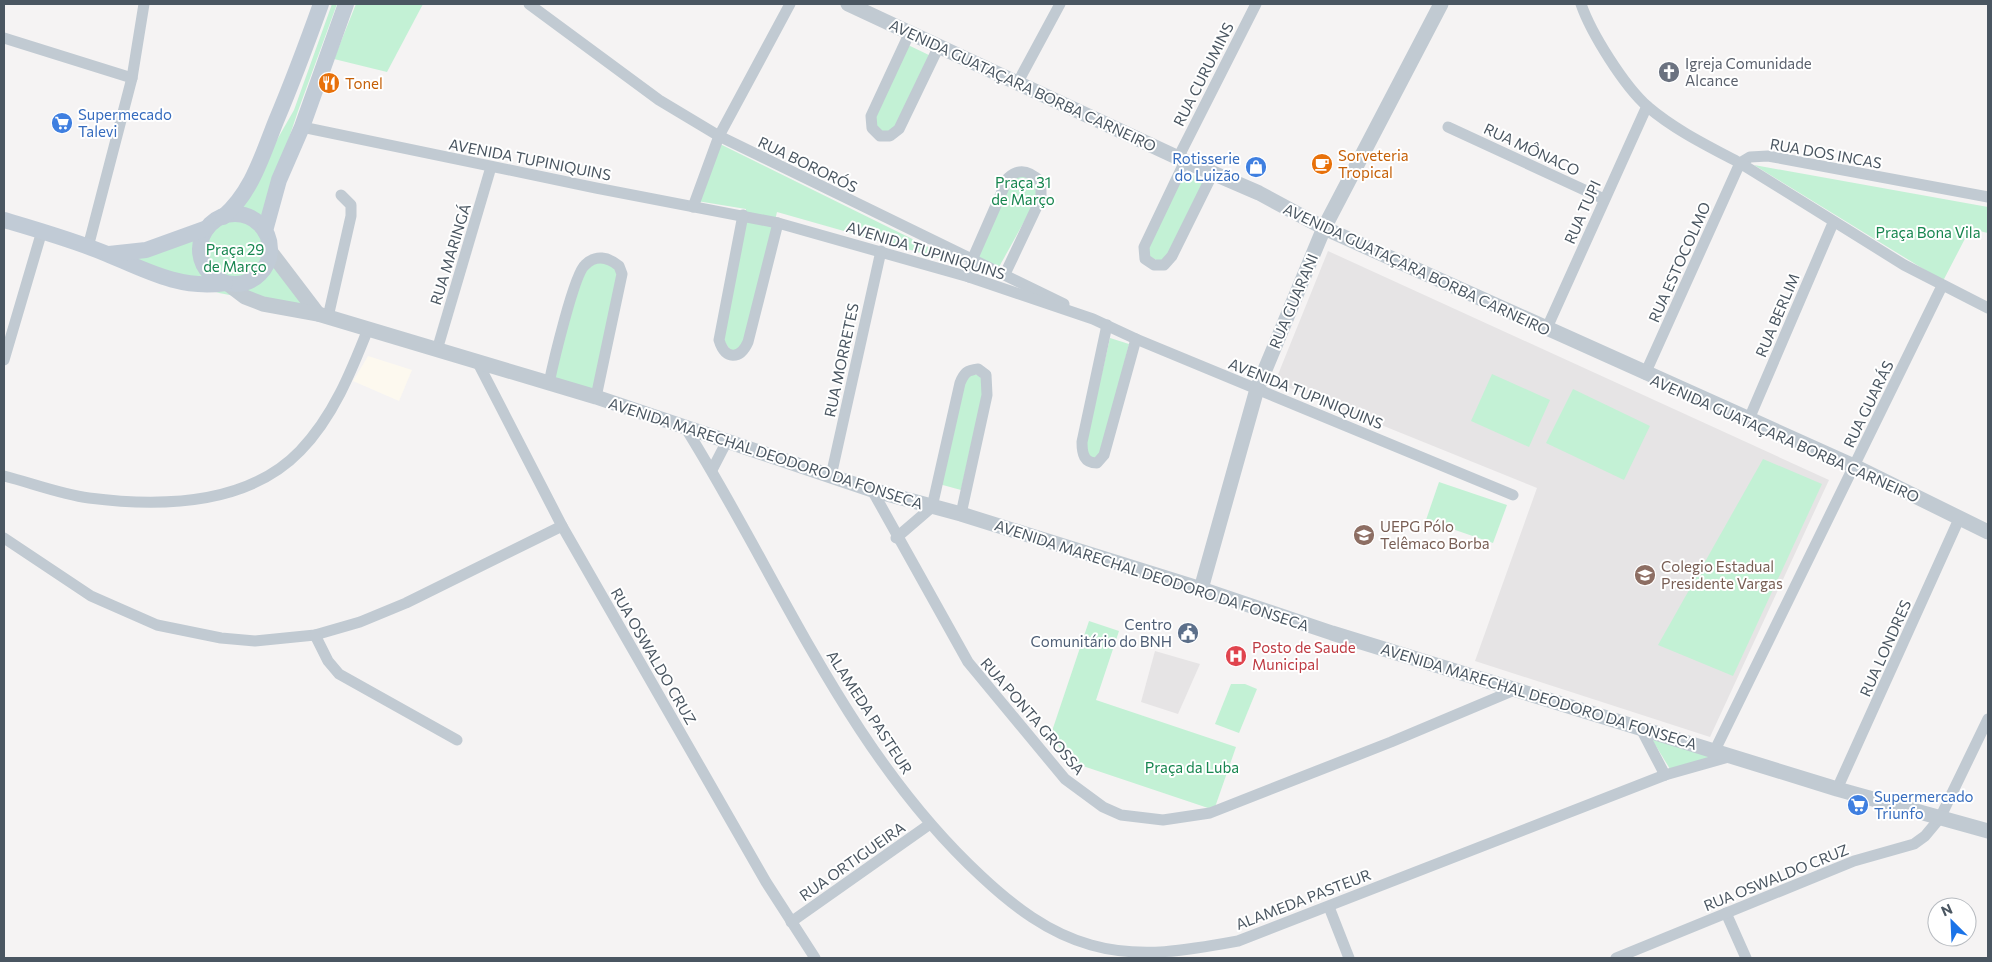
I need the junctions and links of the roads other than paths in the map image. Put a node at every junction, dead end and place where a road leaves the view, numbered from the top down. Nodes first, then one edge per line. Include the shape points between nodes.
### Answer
1 (144, 4) edge
2 (322, 4) edge
3 (346, 4) edge
4 (529, 4) edge
5 (790, 4) edge
6 (848, 4) edge
7 (1060, 4) edge
8 (1256, 4) edge
9 (1440, 4) edge
10 (1581, 4) edge
11 (910, 32) junction
12 (4, 38) edge
13 (939, 46) junction
14 (132, 78) junction
15 (1018, 82) junction
16 (1647, 106) junction
17 (302, 127) junction
18 (1448, 127) dead end
19 (719, 136) junction
20 (1182, 160) junction
21 (1740, 162) junction
22 (491, 167) junction
23 (1213, 173) junction
24 (341, 195) dead end
25 (1988, 197) edge
26 (1604, 199) junction
27 (693, 207) junction
28 (743, 215) junction
29 (222, 217) junction
30 (4, 220) edge
31 (778, 223) junction
32 (1833, 223) junction
33 (207, 228) junction
34 (1324, 228) junction
35 (42, 231) junction
36 (265, 231) junction
37 (88, 247) junction
38 (270, 251) junction
39 (881, 251) junction
40 (107, 254) junction
41 (972, 260) junction
42 (1005, 274) junction
43 (968, 276) junction
44 (226, 284) junction
45 (1942, 286) junction
46 (1988, 308) edge
47 (323, 316) junction
48 (1093, 319) junction
49 (1107, 325) junction
50 (368, 329) junction
51 (1546, 330) junction
52 (1136, 339) junction
53 (437, 350) junction
54 (4, 360) edge
55 (478, 363) junction
56 (1645, 374) junction
57 (549, 383) junction
58 (1257, 389) junction
59 (596, 397) junction
60 (1749, 419) junction
61 (685, 427) junction
62 (726, 441) junction
63 (1854, 466) junction
64 (712, 470) junction
65 (4, 476) edge
66 (831, 476) junction
67 (872, 490) junction
68 (1513, 495) dead end
69 (932, 507) junction
70 (961, 514) junction
71 (1959, 519) junction
72 (562, 526) junction
73 (1988, 532) edge
74 (4, 538) edge
75 (896, 538) junction
76 (1201, 588) junction
77 (316, 636) junction
78 (1517, 689) junction
79 (1988, 718) edge
80 (1640, 727) junction
81 (456, 740) dead end
82 (1715, 750) junction
83 (1734, 756) junction
84 (1665, 775) junction
85 (1837, 789) junction
86 (1940, 818) junction
87 (930, 824) junction
88 (1988, 831) edge
89 (1329, 906) junction
90 (1726, 913) junction
91 (791, 922) junction
92 (816, 958) edge
93 (1350, 958) edge
94 (1616, 958) edge
95 (1746, 958) edge

1 - 14 street
2 - 29 main road via 254,176 240,200
3 - 17 main road
4 - 19 street, RUA BORORÓS via 659,100
5 - 19 street
6 - 11 street, AVENIDA GUATAÇARA BORBA CARNEIRO
7 - 15 street
8 - 20 street, RUA CURUMINS
9 - 34 street, RUA GUARANI
10 - 16 street via 1610,58
11 - 13 street, AVENIDA GUATAÇARA BORBA CARNEIRO
11 - 13 street via 871,116 872,128 880,136 890,136 899,129
12 - 14 street
13 - 15 street, AVENIDA GUATAÇARA BORBA CARNEIRO
14 - 37 street
15 - 20 street, AVENIDA GUATAÇARA BORBA CARNEIRO
16 - 21 street via 1680,130
16 - 26 street, RUA TUPI
17 - 22 street, AVENIDA TUPINIQUINS
17 - 36 main road via 279,180
18 - 26 street, RUA MÔNACO
19 - 27 street
19 - 41 street, RUA BORORÓS
20 - 23 street, AVENIDA GUATAÇARA BORBA CARNEIRO
20 - 23 street, RUA CURUMINS via 1144,247 1145,258 1154,265 1164,265 1172,256
21 - 25 street, RUA DOS INCAS via 1750,157 1768,156
21 - 32 street
21 - 56 street, RUA ESTOCOLMO
22 - 27 street, AVENIDA TUPINIQUINS
22 - 53 street, RUA MARINGÁ
23 - 34 street, AVENIDA GUATAÇARA BORBA CARNEIRO
24 - 47 street via 351,205 351,216
26 - 51 street, RUA TUPI
27 - 28 street, AVENIDA TUPINIQUINS
28 - 31 street, AVENIDA TUPINIQUINS
28 - 31 street via 719,340 724,351 731,355 744,353 748,342
29 - 33 main road
29 - 36 main road via 242,215
30 - 35 main road
31 - 39 street, AVENIDA TUPINIQUINS
32 - 45 street
32 - 60 street, RUA BERLIM
33 - 40 main road via 146,250
33 - 44 main road via 201,240 200,254 208,272
34 - 51 street, AVENIDA GUATAÇARA BORBA CARNEIRO
34 - 58 street, RUA GUARANI
35 - 37 main road
35 - 54 street
36 - 38 main road
37 - 40 main road
38 - 44 main road via 268,263 256,277 240,284
38 - 47 street
39 - 43 street, AVENIDA TUPINIQUINS
39 - 66 street, RUA MORRETES
40 - 44 main road via 149,274 204,285
41 - 42 street, RUA BORORÓS
41 - 42 street via 1008,178 1015,172 1034,175 1041,182 1041,198
41 - 43 street
42 - 48 street, RUA BORORÓS
43 - 48 street, AVENIDA TUPINIQUINS
44 - 47 street, AVENIDA MARECHAL DEODORO DA FONSECA via 263,304
45 - 46 street
45 - 63 street, RUA GUARÁS
47 - 50 street, AVENIDA MARECHAL DEODORO DA FONSECA
48 - 49 street, AVENIDA TUPINIQUINS
49 - 52 street, AVENIDA TUPINIQUINS
49 - 52 street via 1082,442 1082,453 1090,462 1097,463 1104,456
50 - 53 street, AVENIDA MARECHAL DEODORO DA FONSECA
50 - 65 street via 351,373 326,419 300,452 273,473 241,488 207,499 146,502 87,497
51 - 56 street, AVENIDA GUATAÇARA BORBA CARNEIRO
52 - 58 street, AVENIDA TUPINIQUINS
53 - 55 street, AVENIDA MARECHAL DEODORO DA FONSECA
55 - 57 street, AVENIDA MARECHAL DEODORO DA FONSECA
55 - 72 street, RUA OSWALDO CRUZ
56 - 60 street, AVENIDA GUATAÇARA BORBA CARNEIRO
57 - 59 street, AVENIDA MARECHAL DEODORO DA FONSECA
57 - 59 street via 583,266 592,259 603,257 619,266 622,274
58 - 68 street, AVENIDA TUPINIQUINS
58 - 76 street, RUA GUARANI
59 - 61 street, AVENIDA MARECHAL DEODORO DA FONSECA
60 - 63 street, AVENIDA GUATAÇARA BORBA CARNEIRO
61 - 62 street, AVENIDA MARECHAL DEODORO DA FONSECA
61 - 64 street, ALAMEDA PASTEUR
62 - 64 street
62 - 66 street, AVENIDA MARECHAL DEODORO DA FONSECA
63 - 71 street, AVENIDA GUATAÇARA BORBA CARNEIRO
63 - 82 street, RUA GUARÁS
64 - 87 street, ALAMEDA PASTEUR via 847,711 885,769
66 - 67 street, AVENIDA MARECHAL DEODORO DA FONSECA
67 - 69 street, AVENIDA MARECHAL DEODORO DA FONSECA
67 - 75 street, RUA PONTA GROSSA
69 - 70 street, AVENIDA MARECHAL DEODORO DA FONSECA
69 - 70 street via 963,374 978,369 986,375 988,385
69 - 75 street
70 - 76 street, AVENIDA MARECHAL DEODORO DA FONSECA
71 - 73 street, AVENIDA GUATAÇARA BORBA CARNEIRO
71 - 85 street, RUA LONDRES
72 - 77 street via 406,603
72 - 91 street, RUA OSWALDO CRUZ
74 - 77 street via 91,596 157,625 221,638 255,641
75 - 78 street, RUA PONTA GROSSA via 968,662 997,700 1064,779 1103,807 1121,815 1163,820 1210,812
76 - 78 street, AVENIDA MARECHAL DEODORO DA FONSECA via 1332,633
77 - 81 street via 328,661 340,674
78 - 80 street, AVENIDA MARECHAL DEODORO DA FONSECA
79 - 86 street, RUA OSWALDO CRUZ
80 - 82 street, AVENIDA MARECHAL DEODORO DA FONSECA
80 - 84 street
82 - 83 street, AVENIDA MARECHAL DEODORO DA FONSECA
83 - 84 street, ALAMEDA PASTEUR
83 - 85 street, AVENIDA MARECHAL DEODORO DA FONSECA
84 - 89 street, ALAMEDA PASTEUR
85 - 86 street, AVENIDA MARECHAL DEODORO DA FONSECA
86 - 88 street, AVENIDA MARECHAL DEODORO DA FONSECA
86 - 90 street, RUA OSWALDO CRUZ via 1926,836 1914,844 1854,861
87 - 89 street, ALAMEDA PASTEUR via 1003,896 1042,925 1090,945 1126,952 1194,949 1238,941
87 - 91 street, RUA ORTIGUEIRA
89 - 93 street
90 - 94 street, RUA OSWALDO CRUZ
90 - 95 street
91 - 92 street, RUA OSWALDO CRUZ

